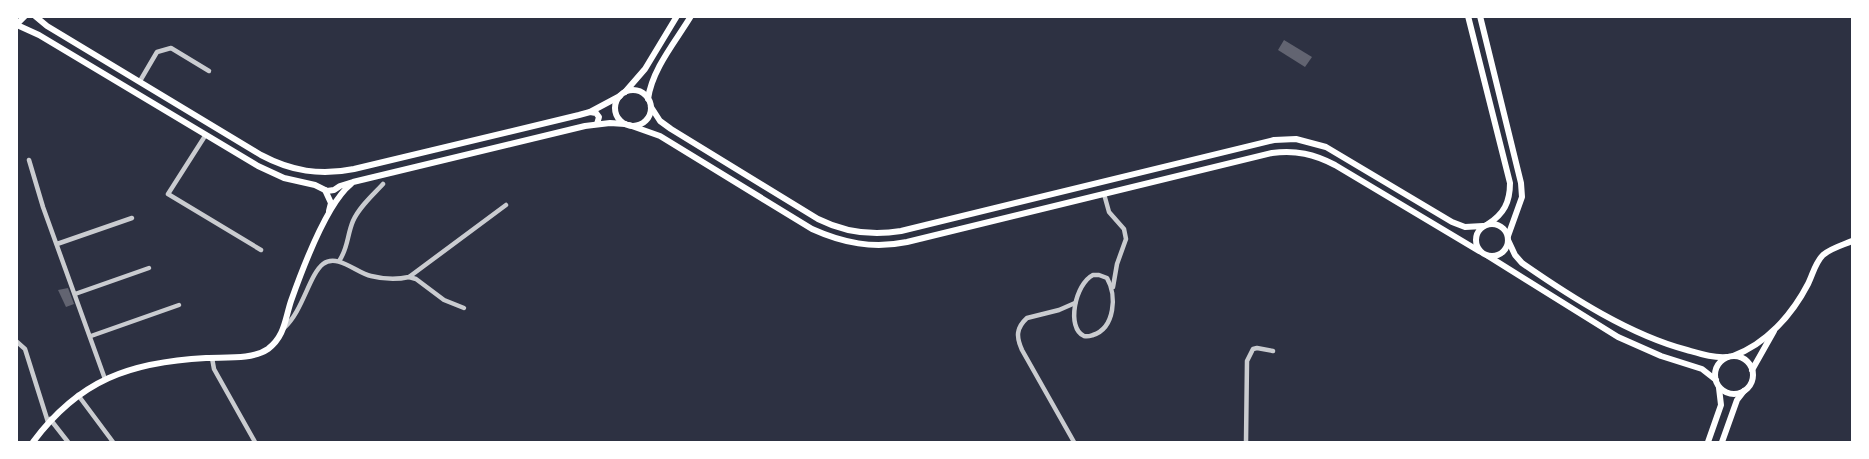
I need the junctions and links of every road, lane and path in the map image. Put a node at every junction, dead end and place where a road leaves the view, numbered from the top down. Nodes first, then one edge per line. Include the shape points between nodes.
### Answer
1 (25, 16) edge
2 (35, 16) edge
3 (677, 16) edge
4 (691, 16) edge
5 (1468, 16) edge
6 (1480, 16) edge
7 (17, 25) edge
8 (645, 69) junction
9 (209, 71) dead end
10 (656, 73) junction
11 (140, 81) junction
12 (622, 94) junction
13 (648, 99) junction
14 (651, 107) junction
15 (590, 112) junction
16 (597, 124) junction
17 (627, 124) junction
18 (671, 129) junction
19 (205, 136) junction
20 (663, 139) junction
21 (29, 160) dead end
22 (330, 173) junction
23 (1128, 176) junction
24 (353, 182) junction
25 (1101, 182) junction
26 (383, 184) dead end
27 (1131, 187) junction
28 (336, 188) junction
29 (324, 189) junction
30 (1104, 194) junction
31 (1509, 200) junction
32 (1520, 203) junction
33 (335, 204) junction
34 (506, 205) dead end
35 (328, 215) junction
36 (132, 218) dead end
37 (1485, 225) junction
38 (1508, 238) junction
39 (1852, 241) edge
40 (57, 244) junction
41 (261, 250) dead end
42 (1479, 251) junction
43 (1488, 256) junction
44 (339, 261) junction
45 (1117, 264) junction
46 (149, 268) dead end
47 (1102, 276) junction
48 (409, 277) junction
49 (1112, 290) junction
50 (75, 294) junction
51 (1075, 303) junction
52 (179, 305) dead end
53 (464, 308) dead end
54 (1059, 310) junction
55 (1075, 314) junction
56 (284, 328) junction
57 (1776, 328) junction
58 (91, 336) junction
59 (16, 341) edge
60 (1273, 351) dead end
61 (1730, 357) junction
62 (212, 358) junction
63 (1752, 370) junction
64 (105, 379) junction
65 (1717, 382) junction
66 (1745, 390) junction
67 (78, 395) junction
68 (49, 421) junction
69 (33, 442) edge
70 (69, 442) edge
71 (113, 442) edge
72 (255, 442) edge
73 (1074, 442) edge
74 (1246, 442) edge
75 (1708, 442) edge
76 (1722, 442) edge

1 - 7 main road
2 - 11 main road
3 - 8 main road
4 - 10 main road
5 - 31 main road via 1510,183
6 - 32 main road via 1521,183
7 - 19 main road
8 - 10 main road via 648,74
8 - 12 main road
9 - 11 street via 171,48 157,51
10 - 13 main road
11 - 22 main road via 274,163 297,171
12 - 13 main road via 637,91
12 - 15 main road
12 - 17 main road via 616,113
13 - 14 main road
14 - 17 main road via 643,123
14 - 18 main road
15 - 16 main road via 599,117
15 - 22 main road
16 - 17 main road
16 - 24 main road
17 - 20 main road
18 - 20 main road via 663,132
18 - 25 main road via 818,219 867,233 901,231
19 - 29 main road via 273,174
19 - 41 street via 168,195
20 - 30 main road via 812,229 865,245 907,242
21 - 40 street
22 - 28 main road via 339,178
22 - 29 main road via 321,178
23 - 25 main road
23 - 27 main road
23 - 37 main road via 1274,140 1304,140 1333,151 1452,222 1465,227
24 - 28 main road
24 - 33 main road
25 - 30 main road
26 - 44 street via 353,220
27 - 30 main road
27 - 42 main road via 1272,153 1312,155
28 - 29 main road
28 - 33 main road
29 - 35 main road via 331,203
30 - 45 street via 1109,212 1126,234
31 - 32 main road via 1513,205
31 - 37 main road via 1501,214
32 - 38 main road
33 - 35 main road
34 - 48 street
35 - 56 main road via 291,301
36 - 40 street
37 - 38 main road via 1500,226
37 - 42 main road via 1475,238
38 - 43 main road via 1506,250 1498,256
38 - 61 main road via 1522,263 1622,325 1674,347 1706,356
39 - 57 main road via 1821,257 1803,293
40 - 50 street
42 - 43 main road
43 - 65 main road via 1618,337 1702,369
44 - 48 street via 371,276
44 - 56 street via 323,264 316,272 298,313
45 - 47 street
45 - 49 street
46 - 50 street
47 - 49 street
47 - 51 street via 1093,275 1083,282
48 - 53 street
49 - 55 street via 1111,314 1098,333 1090,337 1081,334
50 - 58 street
51 - 54 street
51 - 55 street
52 - 58 street
54 - 55 street
54 - 73 street via 1027,318 1018,339
56 - 62 main road via 275,343 258,354
57 - 61 main road via 1752,348
57 - 63 main road
58 - 64 street
59 - 68 street via 25,349
60 - 74 street via 1257,348 1246,361
61 - 63 main road via 1746,361
61 - 65 main road via 1718,365
62 - 64 main road via 156,363
62 - 72 street via 214,369
63 - 66 main road
64 - 67 main road
65 - 66 main road via 1728,393
65 - 75 main road via 1721,405
66 - 76 main road via 1737,400
67 - 68 main road
67 - 71 street
68 - 69 main road
68 - 70 street

